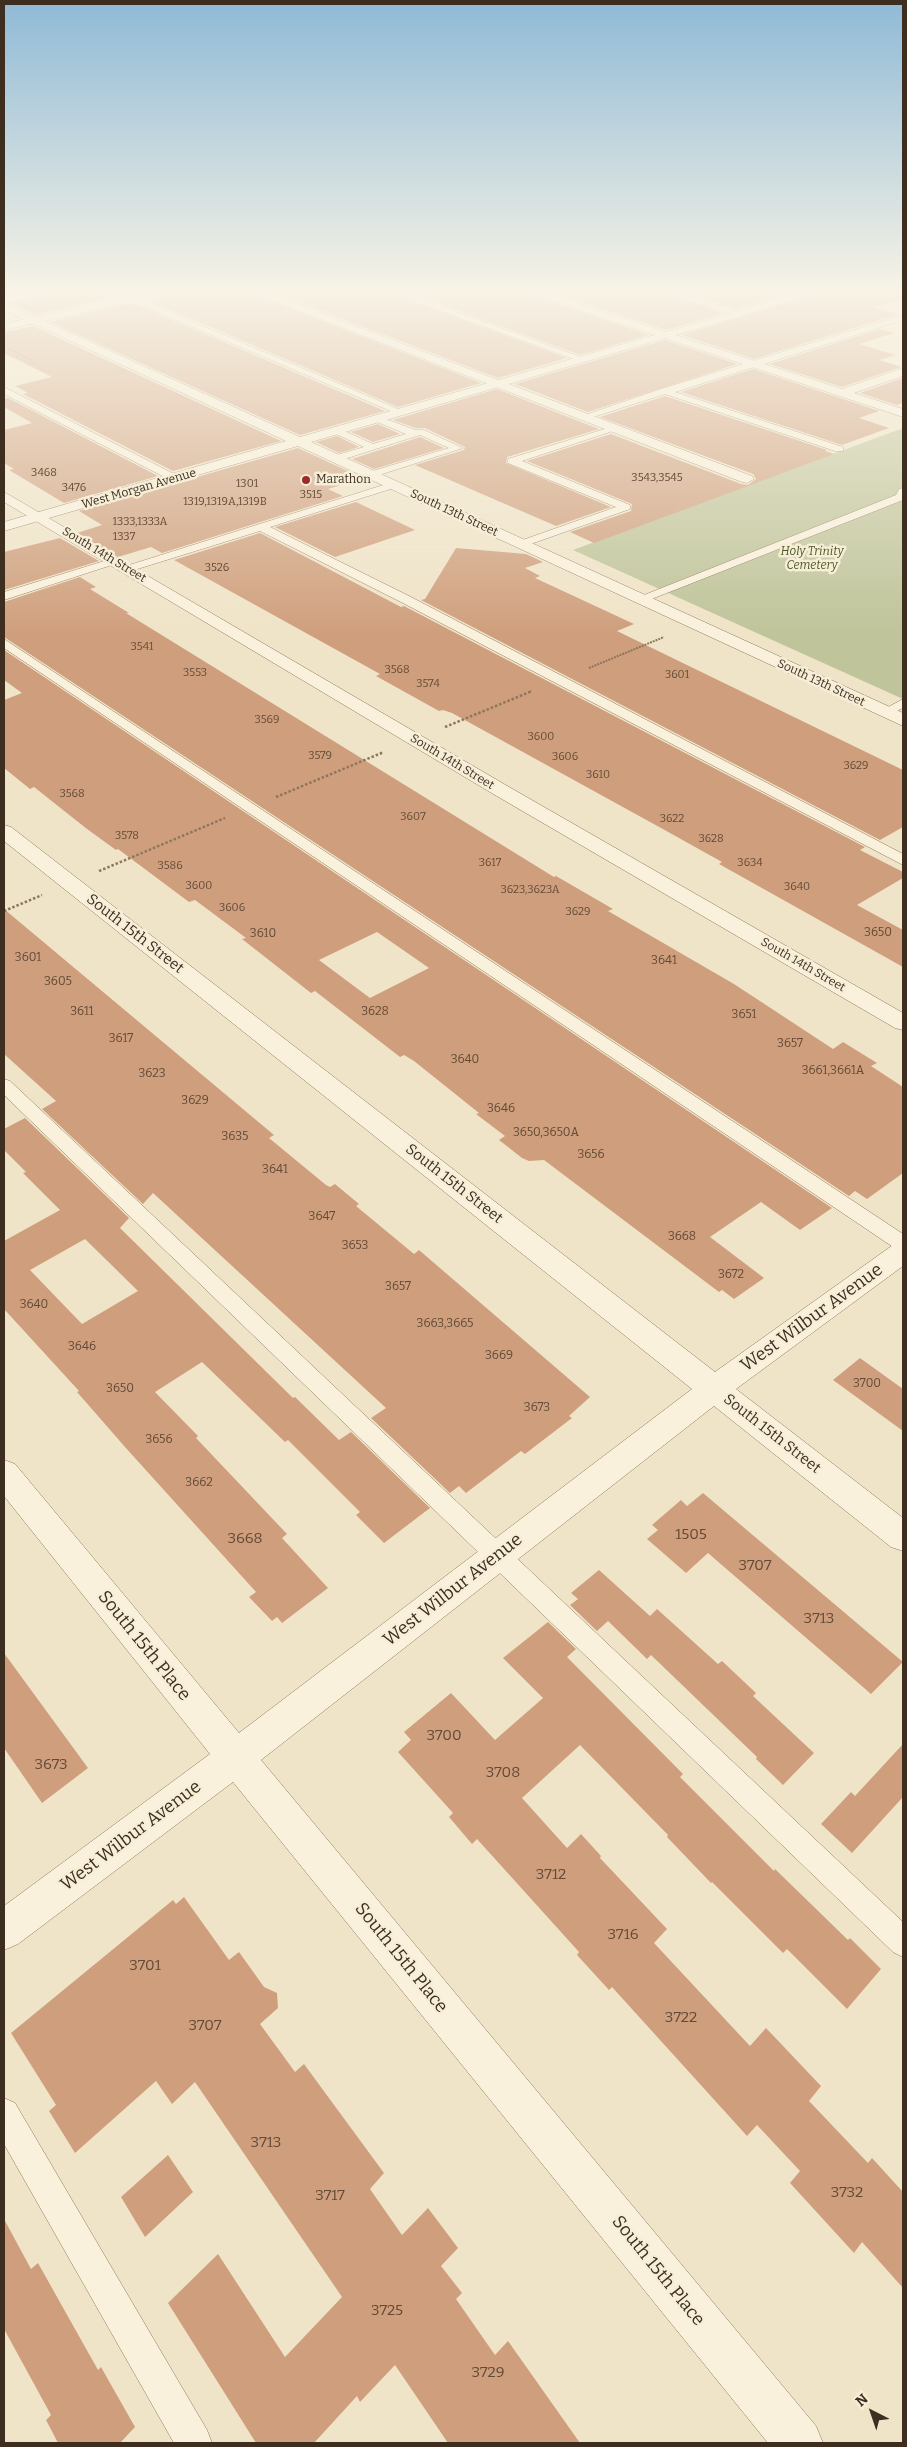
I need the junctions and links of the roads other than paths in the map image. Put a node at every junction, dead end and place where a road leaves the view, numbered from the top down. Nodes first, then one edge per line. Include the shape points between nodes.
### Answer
1 (34, 405) edge
2 (219, 405) edge
3 (384, 405) edge
4 (430, 405) edge
5 (553, 405) edge
6 (619, 405) edge
7 (708, 405) edge
8 (879, 405) edge
9 (403, 413) junction
10 (903, 413) edge
11 (584, 417) junction
12 (380, 420) junction
13 (614, 429) junction
14 (339, 432) junction
15 (416, 434) junction
16 (300, 443) junction
17 (373, 447) junction
18 (839, 450) dead end
19 (334, 458) junction
20 (370, 475) junction
21 (176, 478) junction
22 (747, 479) dead end
23 (393, 486) junction
24 (903, 495) edge
25 (4, 496) edge
26 (39, 517) junction
27 (261, 527) junction
28 (4, 528) edge
29 (521, 544) junction
30 (121, 565) junction
31 (4, 596) edge
32 (640, 599) junction
33 (4, 643) edge
34 (903, 703) edge
35 (886, 712) junction
36 (903, 720) edge
37 (4, 831) edge
38 (903, 860) edge
39 (903, 1023) edge
40 (4, 1085) edge
41 (903, 1244) edge
42 (903, 1252) edge
43 (715, 1388) junction
44 (4, 1472) edge
45 (903, 1537) edge
46 (499, 1555) junction
47 (235, 1758) junction
48 (4, 1930) edge
49 (903, 1942) edge
50 (4, 2114) edge
51 (194, 2443) edge
52 (800, 2443) edge

1 - 21 lane
2 - 16 street, South 13th Street
3 - 9 lane
4 - 9 street, West Morgan Avenue
5 - 11 street
6 - 11 lane
7 - 18 lane
8 - 10 street
9 - 12 street, West Morgan Avenue
11 - 13 street
12 - 14 street, West Morgan Avenue
12 - 15 lane
13 - 22 street
13 - 29 lane via 512,461 626,507
14 - 16 street, West Morgan Avenue
14 - 17 lane
15 - 17 lane
15 - 20 lane via 421,432 458,448
16 - 19 street, South 13th Street
16 - 21 street, West Morgan Avenue
17 - 19 lane
19 - 20 street, South 13th Street
20 - 23 street, South 13th Street
21 - 26 street, West Morgan Avenue
23 - 27 lane
23 - 29 street, South 13th Street
24 - 32 lane
25 - 26 street, South 14th Street
26 - 28 street, West Morgan Avenue
26 - 30 street, South 14th Street
27 - 30 lane
27 - 38 lane
29 - 32 street, South 13th Street
30 - 31 lane
30 - 39 street, South 14th Street
32 - 35 street, South 13th Street
33 - 41 lane
34 - 35 lane
35 - 36 street, South 13th Street
37 - 43 street, South 15th Street
40 - 46 lane
42 - 43 street, West Wilbur Avenue
43 - 45 street, South 15th Street
43 - 46 street, West Wilbur Avenue
44 - 47 street, South 15th Place
46 - 47 street, West Wilbur Avenue
46 - 49 lane
47 - 48 street, West Wilbur Avenue
47 - 52 street, South 15th Place
50 - 51 lane

